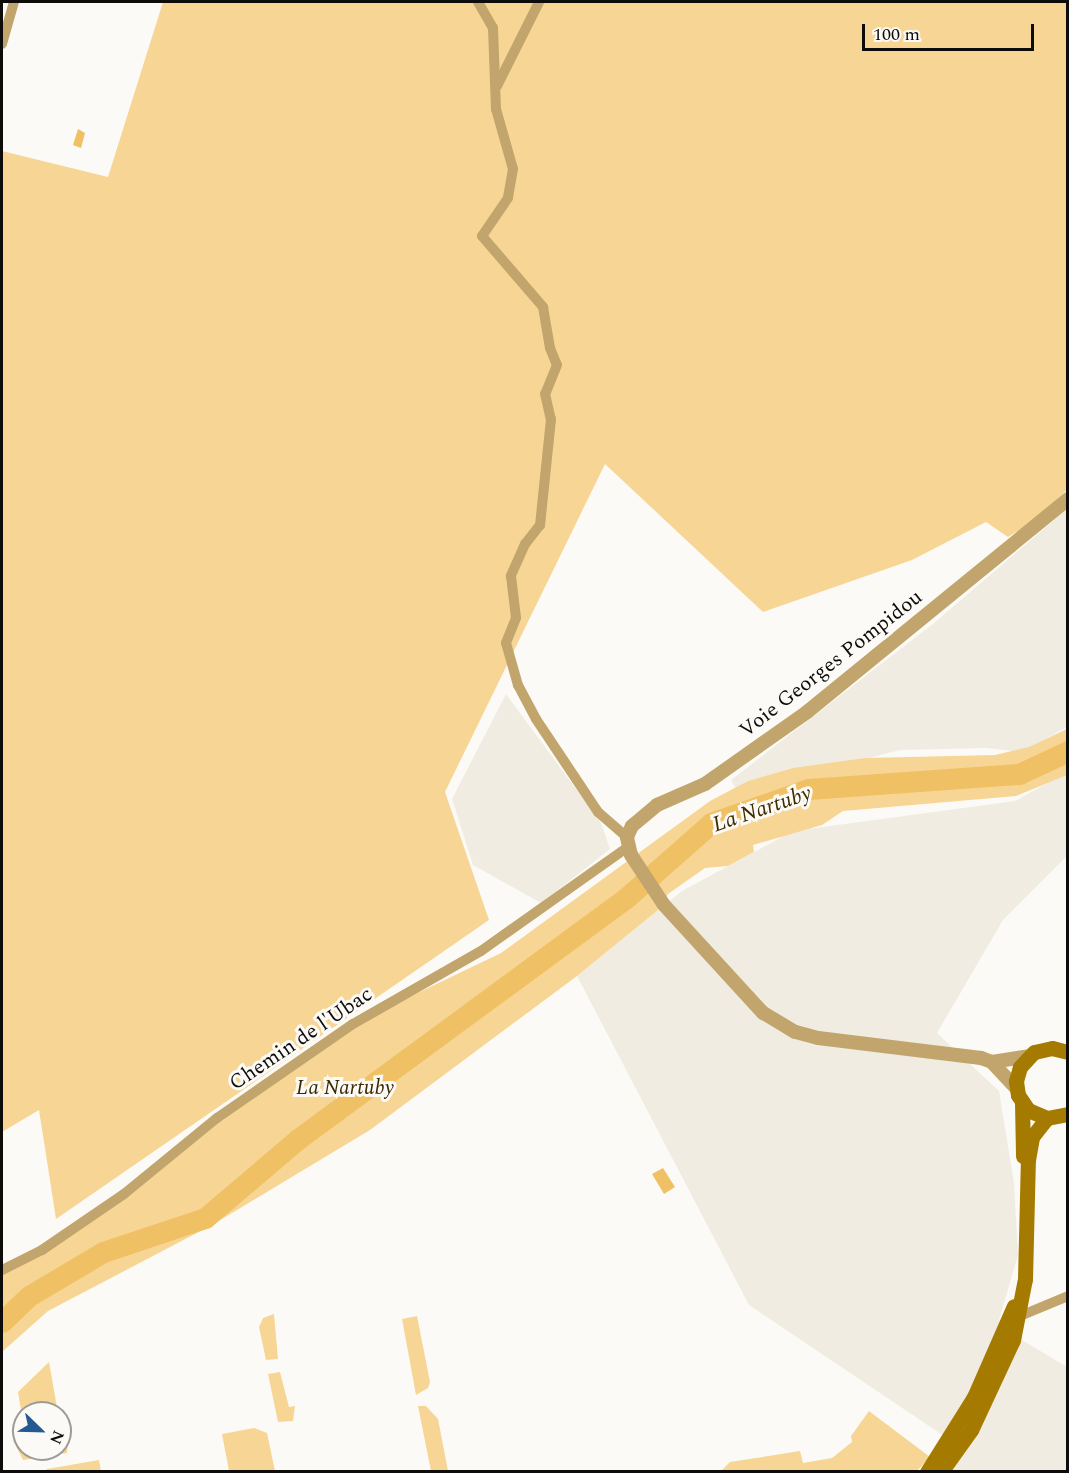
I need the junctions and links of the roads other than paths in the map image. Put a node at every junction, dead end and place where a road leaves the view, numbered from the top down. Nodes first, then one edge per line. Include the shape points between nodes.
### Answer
1 (13, 2) edge
2 (478, 2) edge
3 (539, 2) edge
4 (2, 3) edge
5 (2, 44) edge
6 (496, 89) junction
7 (1068, 499) edge
8 (629, 846) junction
9 (1068, 1052) edge
10 (1028, 1056) junction
11 (992, 1062) junction
12 (1019, 1095) junction
13 (1059, 1118) edge
14 (1026, 1177) junction
15 (1026, 1263) junction
16 (2, 1270) edge
17 (1068, 1296) edge
18 (1020, 1316) junction
19 (981, 1381) junction
20 (987, 1397) junction
21 (927, 1472) edge
22 (941, 1472) edge

1 - 4 street
1 - 5 street
2 - 6 street via 493,28
3 - 6 street
6 - 8 street via 496,109 513,169 508,198 482,236 543,307 557,365 545,394 551,419 540,525 525,544 511,576 516,618 506,643 518,685 536,719 598,812
7 - 8 street, Voie Georges Pompidou via 807,712 705,784 657,805 632,826
8 - 11 street via 664,905 764,1013 795,1032
8 - 16 street, Chemin de l'Ubac via 481,951 353,1024 217,1119 124,1194 42,1250
9 - 10 main road via 1046,1048
10 - 11 street
10 - 12 main road via 1020,1067
11 - 12 street
12 - 13 main road via 1037,1116
12 - 14 main road
13 - 14 main road via 1032,1137
14 - 15 main road
15 - 18 main road
15 - 19 main road via 1012,1313
17 - 18 street
18 - 20 main road
19 - 20 main road
19 - 21 main road
20 - 22 main road via 971,1430

